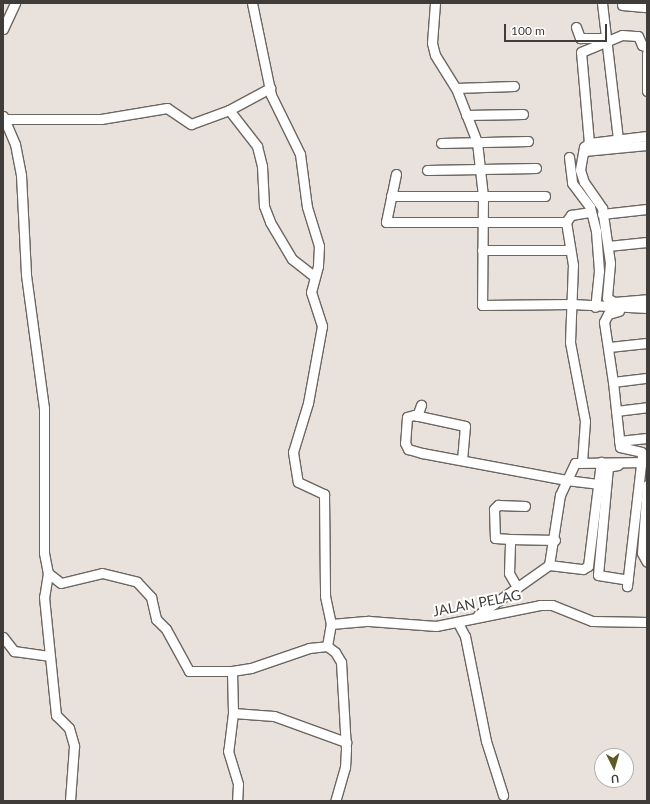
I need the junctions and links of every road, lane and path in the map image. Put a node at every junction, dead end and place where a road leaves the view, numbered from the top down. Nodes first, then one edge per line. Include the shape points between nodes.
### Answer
1 (15, 3) edge
2 (252, 3) edge
3 (435, 3) edge
4 (602, 3) edge
5 (622, 5) dead end
6 (647, 7) edge
7 (576, 27) dead end
8 (3, 29) edge
9 (606, 39) junction
10 (647, 47) edge
11 (647, 54) edge
12 (514, 86) dead end
13 (270, 88) junction
14 (456, 88) junction
15 (647, 91) edge
16 (229, 110) junction
17 (523, 114) dead end
18 (466, 115) junction
19 (4, 117) edge
20 (647, 136) edge
21 (618, 140) junction
22 (478, 142) junction
23 (528, 142) dead end
24 (441, 143) dead end
25 (589, 143) junction
26 (647, 146) edge
27 (584, 151) junction
28 (568, 157) dead end
29 (536, 168) dead end
30 (481, 169) junction
31 (427, 170) dead end
32 (396, 174) dead end
33 (391, 196) junction
34 (483, 196) junction
35 (545, 196) dead end
36 (647, 209) edge
37 (591, 212) junction
38 (602, 214) junction
39 (483, 222) junction
40 (563, 222) dead end
41 (647, 242) edge
42 (608, 246) junction
43 (482, 250) junction
44 (567, 250) dead end
45 (315, 277) junction
46 (647, 299) edge
47 (572, 304) junction
48 (595, 307) junction
49 (627, 308) junction
50 (647, 308) edge
51 (647, 343) edge
52 (608, 348) junction
53 (647, 378) edge
54 (613, 382) junction
55 (421, 405) dead end
56 (647, 407) edge
57 (616, 411) junction
58 (417, 416) junction
59 (647, 438) edge
60 (619, 441) junction
61 (462, 460) junction
62 (582, 462) junction
63 (601, 462) junction
64 (642, 463) edge
65 (566, 480) junction
66 (598, 484) junction
67 (647, 485) edge
68 (525, 506) dead end
69 (510, 539) junction
70 (555, 540) junction
71 (647, 562) edge
72 (549, 565) junction
73 (48, 573) junction
74 (517, 586) junction
75 (475, 617) junction
76 (647, 622) edge
77 (458, 623) junction
78 (331, 624) junction
79 (3, 637) edge
80 (327, 646) junction
81 (49, 656) junction
82 (232, 671) junction
83 (233, 713) junction
84 (346, 742) junction
85 (503, 795) dead end
86 (70, 801) edge
87 (237, 801) edge
88 (335, 801) edge

1 - 8 street
2 - 13 street
3 - 14 street via 432,43 434,55
4 - 9 street
5 - 6 street
7 - 9 street via 580,38
9 - 10 street via 635,35
9 - 21 street
9 - 25 street via 584,50 580,56
11 - 15 street
12 - 14 street
13 - 16 street
13 - 45 street via 278,113 300,154 307,206 319,246
14 - 18 street
16 - 19 street via 191,124 167,108 101,119
16 - 45 street via 250,136 260,155 264,206 270,222 292,259
17 - 18 street
18 - 22 street
19 - 73 street via 15,144 21,175 26,275 44,408 44,553
20 - 21 street
21 - 25 street
22 - 23 street
22 - 24 street
22 - 30 street
25 - 27 street
26 - 27 street
27 - 38 street via 582,178 599,201
28 - 37 street via 572,184
29 - 30 street
30 - 31 street
30 - 34 street
32 - 33 street
33 - 34 street
33 - 39 street via 386,222
34 - 35 street
34 - 39 street
36 - 38 street
37 - 47 street via 571,215 567,219 573,265
37 - 48 street via 598,247
38 - 42 street
39 - 40 street
39 - 43 street
41 - 42 street
42 - 46 street via 608,300
43 - 44 street
43 - 47 street via 482,305
45 - 78 street via 311,292 322,326 308,403 293,455 298,482 324,494 325,596
47 - 48 street
47 - 62 street via 570,342 585,421
48 - 49 street
49 - 50 street
49 - 52 street via 605,317 604,329
51 - 52 street
52 - 54 street
53 - 54 street
54 - 57 street
55 - 58 street
56 - 57 street
57 - 60 street
58 - 61 street via 465,426
58 - 61 street via 410,415 406,419 405,442 408,449
59 - 60 street
60 - 64 street via 622,449 641,452
61 - 65 street
62 - 63 street
62 - 65 street via 573,466
63 - 64 street
63 - 66 street
64 - 64 street via 628,583 599,577 597,567 608,468
65 - 66 street
65 - 70 street via 560,495
66 - 72 street via 588,566 583,568
67 - 71 street via 642,553
68 - 69 street via 498,505 494,509 495,538
69 - 70 street
69 - 74 street via 509,573
70 - 72 street
72 - 74 street
73 - 81 street via 44,597
73 - 82 street via 61,583 102,573 130,579 151,597 156,619 166,629 188,671
74 - 75 street
75 - 76 street, JALAN PELAG via 552,605 592,621
75 - 77 street, JALAN PELAG
77 - 78 street, JALAN PELAG via 414,626 352,621
77 - 85 street via 464,636 476,703
78 - 80 street
79 - 81 street via 14,651
80 - 82 street via 293,651 258,666
80 - 84 street via 341,662
81 - 86 street via 58,718 69,728 74,746
82 - 83 street
83 - 84 street via 274,716
83 - 87 street via 228,751 238,784
84 - 88 street via 345,767

